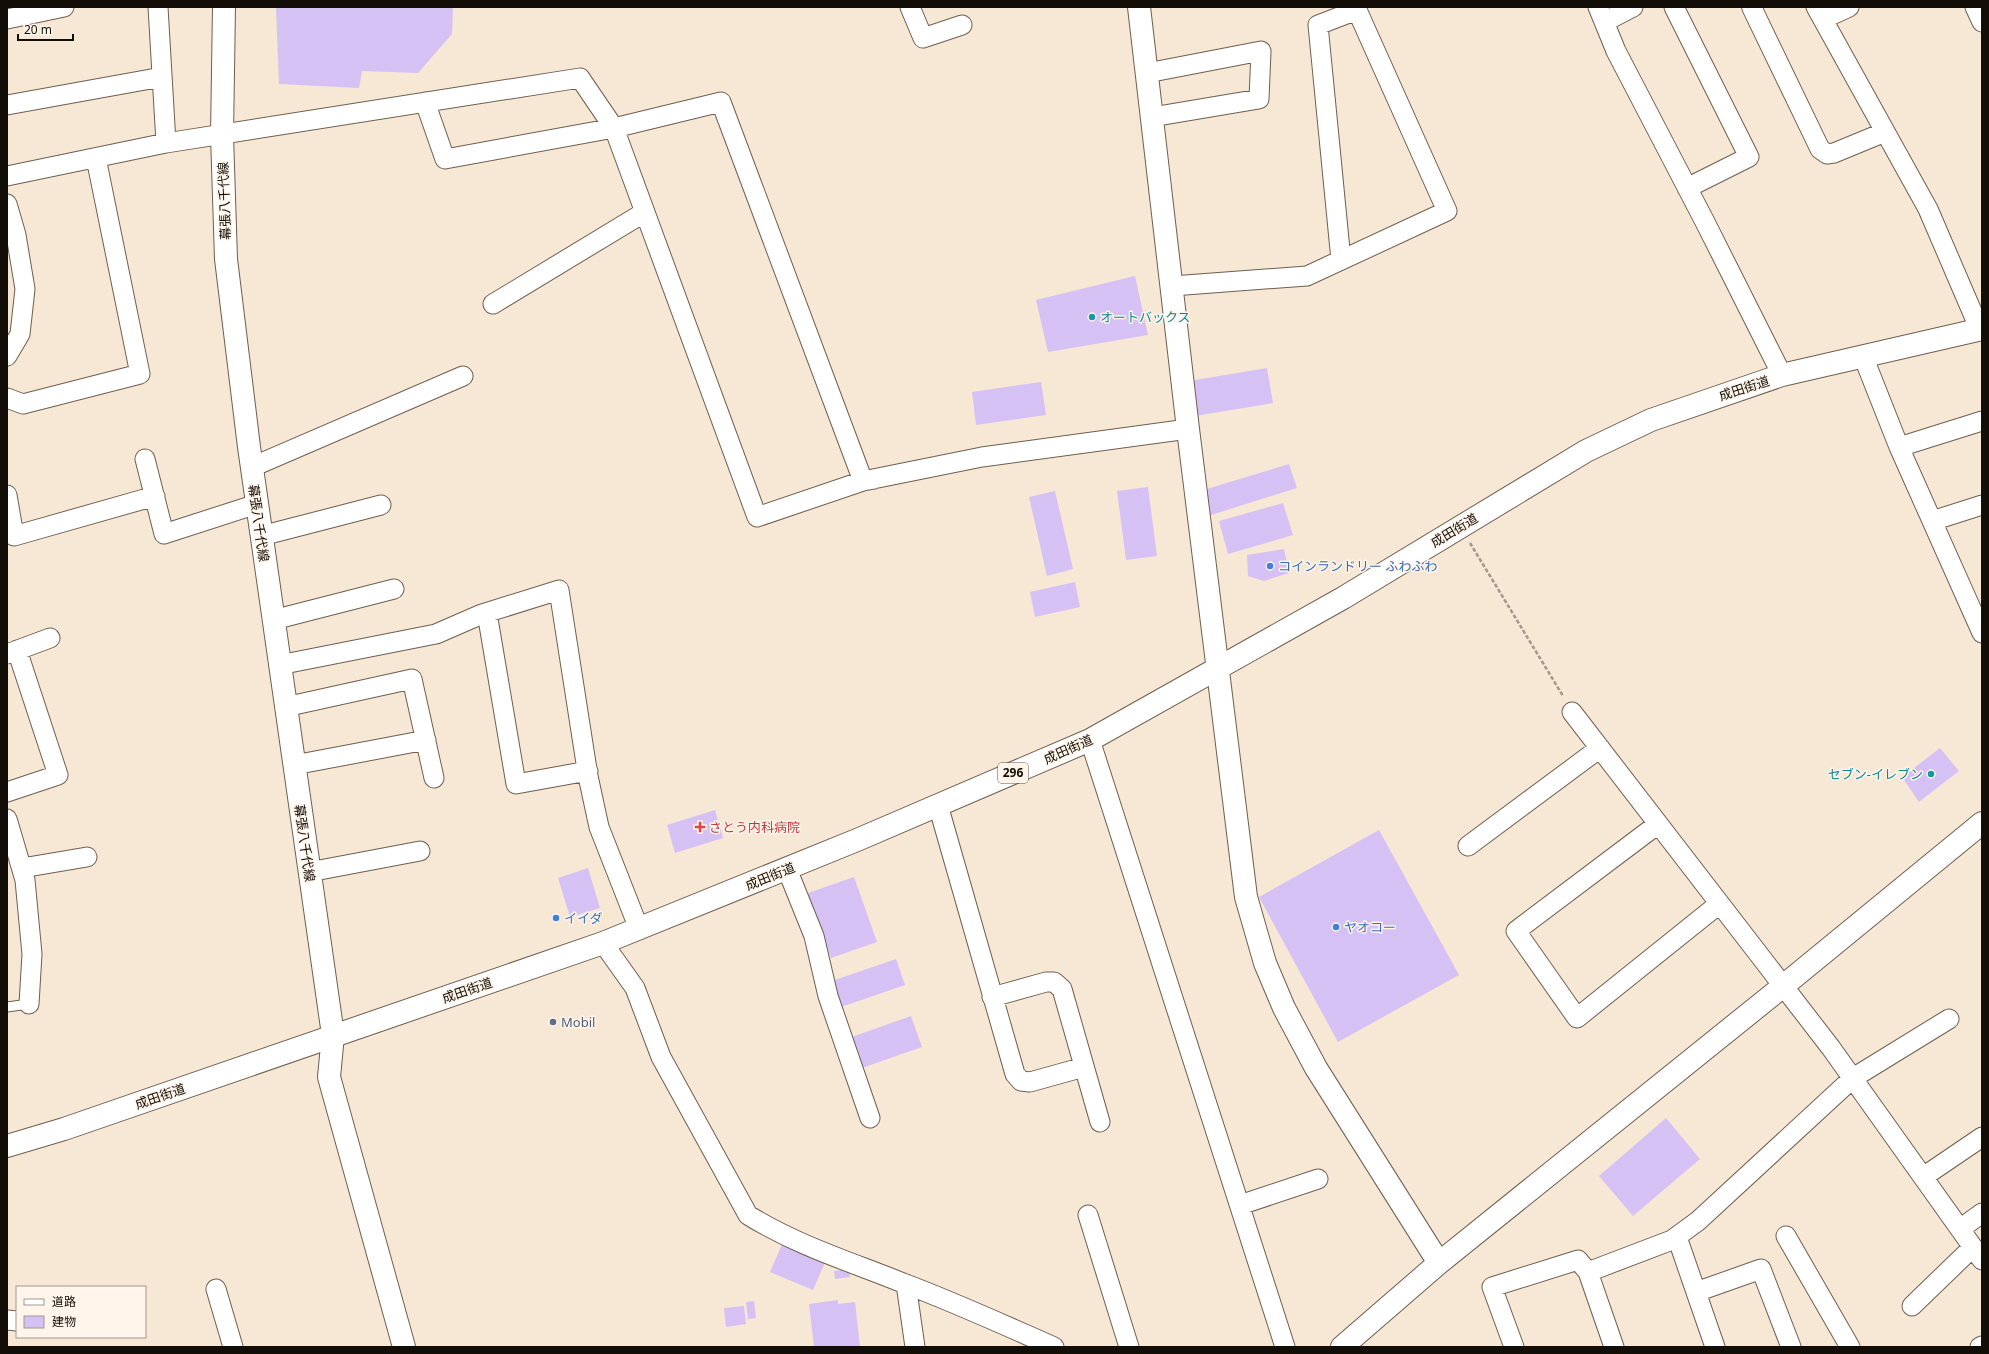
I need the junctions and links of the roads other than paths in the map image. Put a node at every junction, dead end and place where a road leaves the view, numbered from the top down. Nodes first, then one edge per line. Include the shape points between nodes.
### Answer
1 (64, 7) edge
2 (158, 7) edge
3 (224, 7) edge
4 (910, 7) edge
5 (1140, 7) edge
6 (1633, 7) edge
7 (1674, 7) edge
8 (1753, 7) edge
9 (1849, 7) edge
10 (1975, 7) edge
11 (1820, 13) edge
12 (1601, 14) edge
13 (7, 19) edge
14 (1982, 22) edge
15 (962, 25) dead end
16 (1147, 73) junction
17 (162, 77) junction
18 (425, 102) junction
19 (7, 105) edge
20 (1152, 117) junction
21 (614, 128) junction
22 (1886, 132) junction
23 (222, 135) junction
24 (166, 143) junction
25 (96, 158) junction
26 (7, 176) edge
27 (1687, 188) junction
28 (7, 204) edge
29 (645, 212) junction
30 (1341, 260) junction
31 (1172, 286) junction
32 (493, 304) dead end
33 (1981, 329) edge
34 (7, 356) edge
35 (1863, 356) junction
36 (1782, 375) junction
37 (463, 376) dead end
38 (7, 398) edge
39 (1982, 420) edge
40 (1188, 429) junction
41 (1900, 447) junction
42 (146, 459) dead end
43 (252, 467) junction
44 (863, 481) junction
45 (7, 495) edge
46 (155, 496) junction
47 (257, 504) junction
48 (381, 504) dead end
49 (1982, 505) edge
50 (1932, 521) junction
51 (261, 536) junction
52 (394, 589) dead end
53 (1974, 598) edge
54 (487, 612) junction
55 (273, 620) junction
56 (1982, 633) edge
57 (50, 638) dead end
58 (12, 652) edge
59 (279, 665) junction
60 (1217, 669) junction
61 (285, 707) junction
62 (1572, 712) road end
63 (426, 740) junction
64 (1090, 740) junction
65 (1600, 748) junction
66 (294, 765) junction
67 (588, 771) junction
68 (434, 778) dead end
69 (7, 792) edge
70 (938, 805) junction
71 (7, 819) edge
72 (1982, 823) edge
73 (1658, 824) junction
74 (1468, 846) dead end
75 (420, 851) dead end
76 (87, 857) dead end
77 (22, 868) junction
78 (786, 869) junction
79 (310, 872) junction
80 (1719, 904) junction
81 (639, 929) junction
82 (603, 944) junction
83 (1782, 986) junction
84 (992, 996) junction
85 (29, 1004) joint
86 (7, 1007) edge
87 (1950, 1019) dead end
88 (333, 1035) junction
89 (1084, 1067) junction
90 (1853, 1078) junction
91 (870, 1118) dead end
92 (1100, 1122) dead end
93 (1982, 1137) edge
94 (7, 1146) edge
95 (1923, 1177) junction
96 (1318, 1179) dead end
97 (1240, 1206) junction
98 (1982, 1213) edge
99 (1088, 1215) dead end
100 (1960, 1229) junction
101 (1786, 1236) dead end
102 (1677, 1237) junction
103 (1978, 1254) edge
104 (1439, 1263) junction
105 (1588, 1272) junction
106 (906, 1284) junction
107 (216, 1289) dead end
108 (1696, 1292) junction
109 (1912, 1306) dead end
110 (233, 1347) edge
111 (404, 1347) edge
112 (915, 1347) edge
113 (1054, 1347) edge
114 (1129, 1347) edge
115 (1285, 1347) edge
116 (1342, 1347) edge
117 (1514, 1347) edge
118 (1614, 1347) edge
119 (1715, 1347) edge
120 (1791, 1347) edge
121 (1850, 1347) edge

1 - 13 street
2 - 17 street
3 - 23 main road, 幕張八千代線
4 - 15 street via 923,38
5 - 16 main road
6 - 12 street
7 - 27 street via 1749,157
8 - 22 street via 1820,149 1827,154 1834,154
9 - 11 street
10 - 14 street
11 - 22 street
12 - 27 street via 1616,51
16 - 20 main road
16 - 20 street via 1261,51 1259,99
17 - 19 street
17 - 24 street
18 - 21 street via 580,78
18 - 21 street via 445,159
18 - 23 street
20 - 31 main road
21 - 29 street
21 - 44 street via 721,102
22 - 33 street via 1928,209
23 - 24 street
23 - 43 main road, 幕張八千代線 via 226,259
24 - 25 street
25 - 26 street
25 - 38 street via 140,374 23,404
27 - 36 street
28 - 34 street via 16,235 25,289 20,334
29 - 32 street
29 - 44 street via 757,517
30 - 30 street via 1447,211 1357,10 1318,25
30 - 31 street via 1307,276
31 - 40 main road
33 - 35 main road, 成田街道 / 296
35 - 36 main road, 成田街道 / 296
35 - 41 street
36 - 60 main road, 成田街道 / 296 via 1700,402 1620,434 1548,472 1343,598
37 - 43 street
39 - 41 street
40 - 44 street via 982,457
40 - 60 main road
41 - 50 street
42 - 46 street
43 - 47 main road, 幕張八千代線
45 - 46 street via 14,536
46 - 47 street via 164,534
47 - 51 main road, 幕張八千代線
48 - 51 street
49 - 50 street
50 - 53 street
51 - 55 main road, 幕張八千代線
52 - 55 street
53 - 56 street
54 - 59 street via 436,634
54 - 67 street via 516,784
54 - 67 street via 559,590
55 - 59 main road, 幕張八千代線
57 - 58 street
58 - 69 street via 58,775
59 - 61 main road, 幕張八千代線
60 - 64 main road, 成田街道 / 296
60 - 104 main road via 1246,897 1265,963 1284,1008 1316,1068
61 - 63 street via 412,679
61 - 66 main road, 幕張八千代線
62 - 65 street
63 - 66 street
63 - 68 street
64 - 70 main road, 成田街道 / 296
64 - 97 street
65 - 73 street
65 - 74 street
66 - 79 main road, 幕張八千代線
67 - 81 street via 599,827
70 - 78 main road, 成田街道 / 296
70 - 84 street
71 - 77 street
72 - 83 main road
73 - 80 street
73 - 80 street via 1516,932 1577,1018
75 - 79 street
76 - 77 street
77 - 85 street via 32,954
78 - 81 main road, 成田街道 / 296
78 - 91 street via 814,936 828,996
79 - 88 main road, 幕張八千代線
80 - 83 street
81 - 82 main road, 成田街道 / 296
82 - 88 main road, 成田街道 / 296
82 - 106 street via 635,988 661,1057 748,1215 797,1242
83 - 90 street
83 - 104 main road
84 - 89 street via 1054,982 1062,989
84 - 89 street via 1015,1074 1021,1081 1030,1082
85 - 86 lane
87 - 90 street
88 - 94 main road, 成田街道 / 296 via 64,1129
88 - 111 main road, 幕張八千代線 via 329,1077
89 - 92 street
90 - 95 street
90 - 102 street via 1698,1221
93 - 95 street
95 - 100 street
96 - 97 street
97 - 115 street
98 - 100 street
99 - 114 street
100 - 103 street
101 - 121 street
102 - 105 street
102 - 108 street
103 - 109 street
104 - 116 main road
105 - 117 street via 1578,1260 1492,1287
105 - 118 street
106 - 112 street
106 - 113 street
107 - 110 street
108 - 119 street
108 - 120 street via 1761,1269

